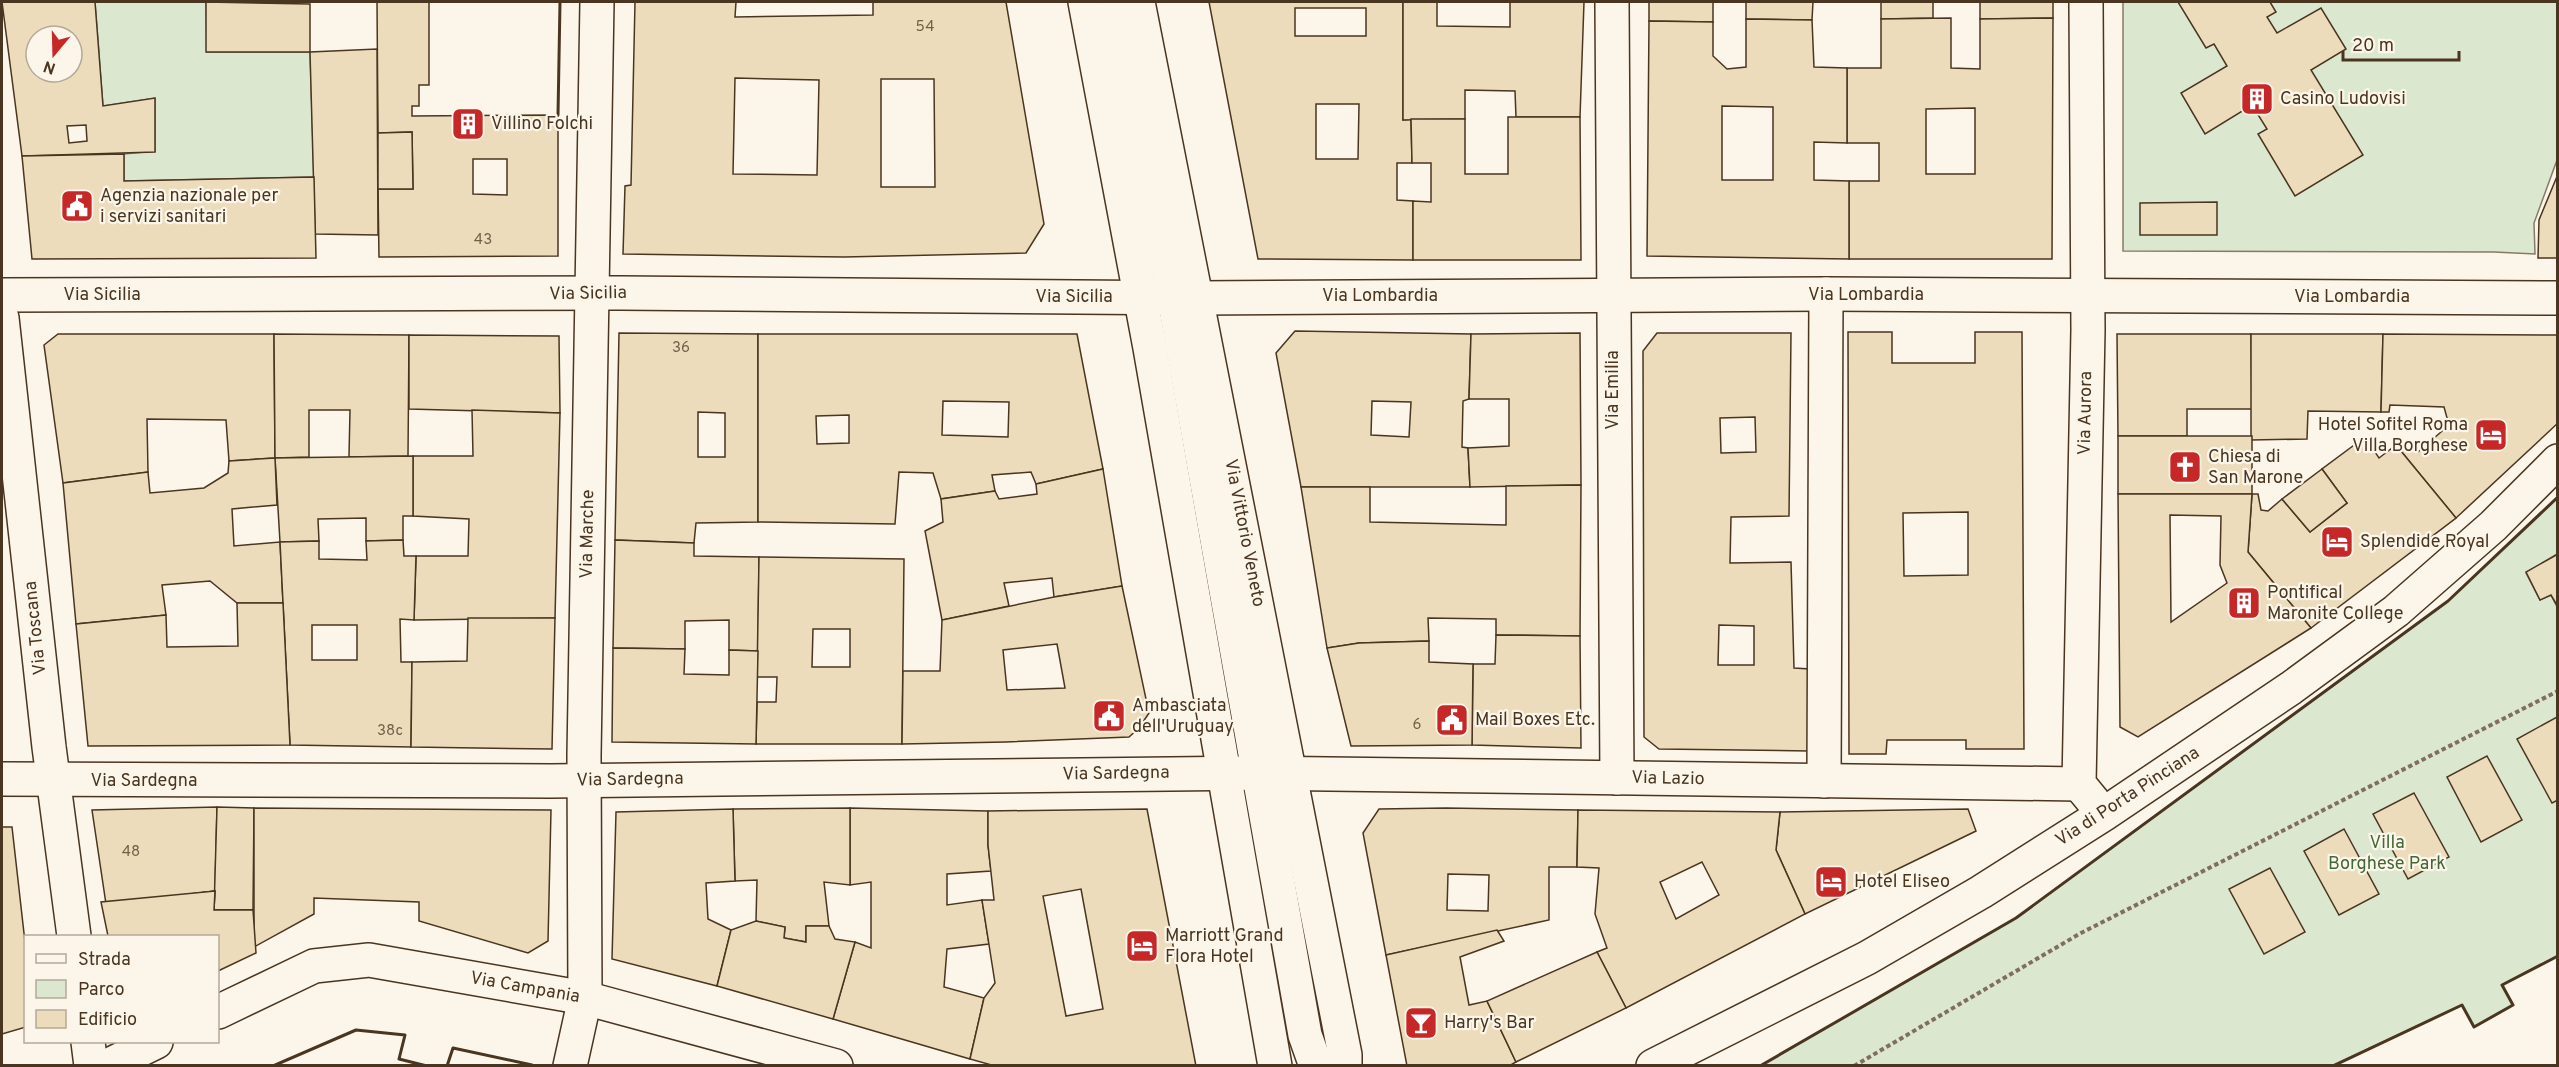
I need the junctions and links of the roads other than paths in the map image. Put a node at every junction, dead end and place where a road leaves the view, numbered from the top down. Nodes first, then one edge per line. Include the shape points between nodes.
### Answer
1 (597, 2) edge
2 (1085, 2) edge
3 (1113, 2) edge
4 (1138, 2) edge
5 (1612, 2) edge
6 (2086, 2) edge
7 (592, 294) junction
8 (1826, 294) junction
9 (1612, 295) junction
10 (2, 296) edge
11 (2087, 296) junction
12 (1140, 298) junction
13 (1186, 298) junction
14 (2558, 298) edge
15 (2, 318) edge
16 (2558, 461) edge
17 (1224, 773) junction
18 (1274, 773) junction
19 (1617, 778) junction
20 (2, 779) edge
21 (53, 780) junction
22 (584, 781) junction
23 (1824, 781) junction
24 (2079, 784) junction
25 (2104, 814) junction
26 (74, 935) edge
27 (585, 998) junction
28 (219, 1012) edge
29 (1305, 1035) junction
30 (88, 1043) edge
31 (152, 1043) edge
32 (91, 1065) edge
33 (106, 1065) edge
34 (570, 1065) edge
35 (836, 1065) edge
36 (1275, 1065) edge
37 (1293, 1065) edge
38 (1316, 1065) edge
39 (1345, 1065) edge
40 (1653, 1065) edge

1 - 7 street, Via Marche
2 - 12 street
3 - 13 street, Via Vittorio Veneto
4 - 13 street, Via Vittorio Veneto
5 - 9 street, Via Emilia
6 - 11 street, Via Aurora
7 - 10 street, Via Sicilia
7 - 12 street, Via Sicilia
7 - 22 street, Via Marche
8 - 9 street, Via Lombardia
8 - 11 street, Via Lombardia
8 - 23 street
9 - 13 street, Via Lombardia
9 - 19 street, Via Emilia
11 - 14 street, Via Lombardia
11 - 24 street, Via Aurora
12 - 13 street, Via Sicilia
12 - 17 street
13 - 18 street, Via Vittorio Veneto
15 - 21 street, Via Toscana
16 - 25 street, Via di Porta Pinciana via 2493,526 2396,611 2291,688
17 - 18 street, Via Sardegna
17 - 22 street, Via Sardegna
17 - 36 street
18 - 19 street, Via Lazio
18 - 29 street, Via Vittorio Veneto
18 - 39 street, Via Vittorio Veneto
19 - 23 street, Via Lazio
20 - 21 street, Via Sardegna
21 - 22 street, Via Sardegna
21 - 26 street, Via Toscana
22 - 27 street, Via Marche
23 - 24 street, Via Lazio
24 - 25 street
25 - 40 street, Via di Porta Pinciana via 1982,892 1867,958
27 - 28 street, Via Campania via 369,960 314,966
27 - 34 street, Via Marche
27 - 35 street, Via Campania
29 - 37 street
29 - 38 street, Via Vittorio Veneto
30 - 32 street
31 - 33 street

